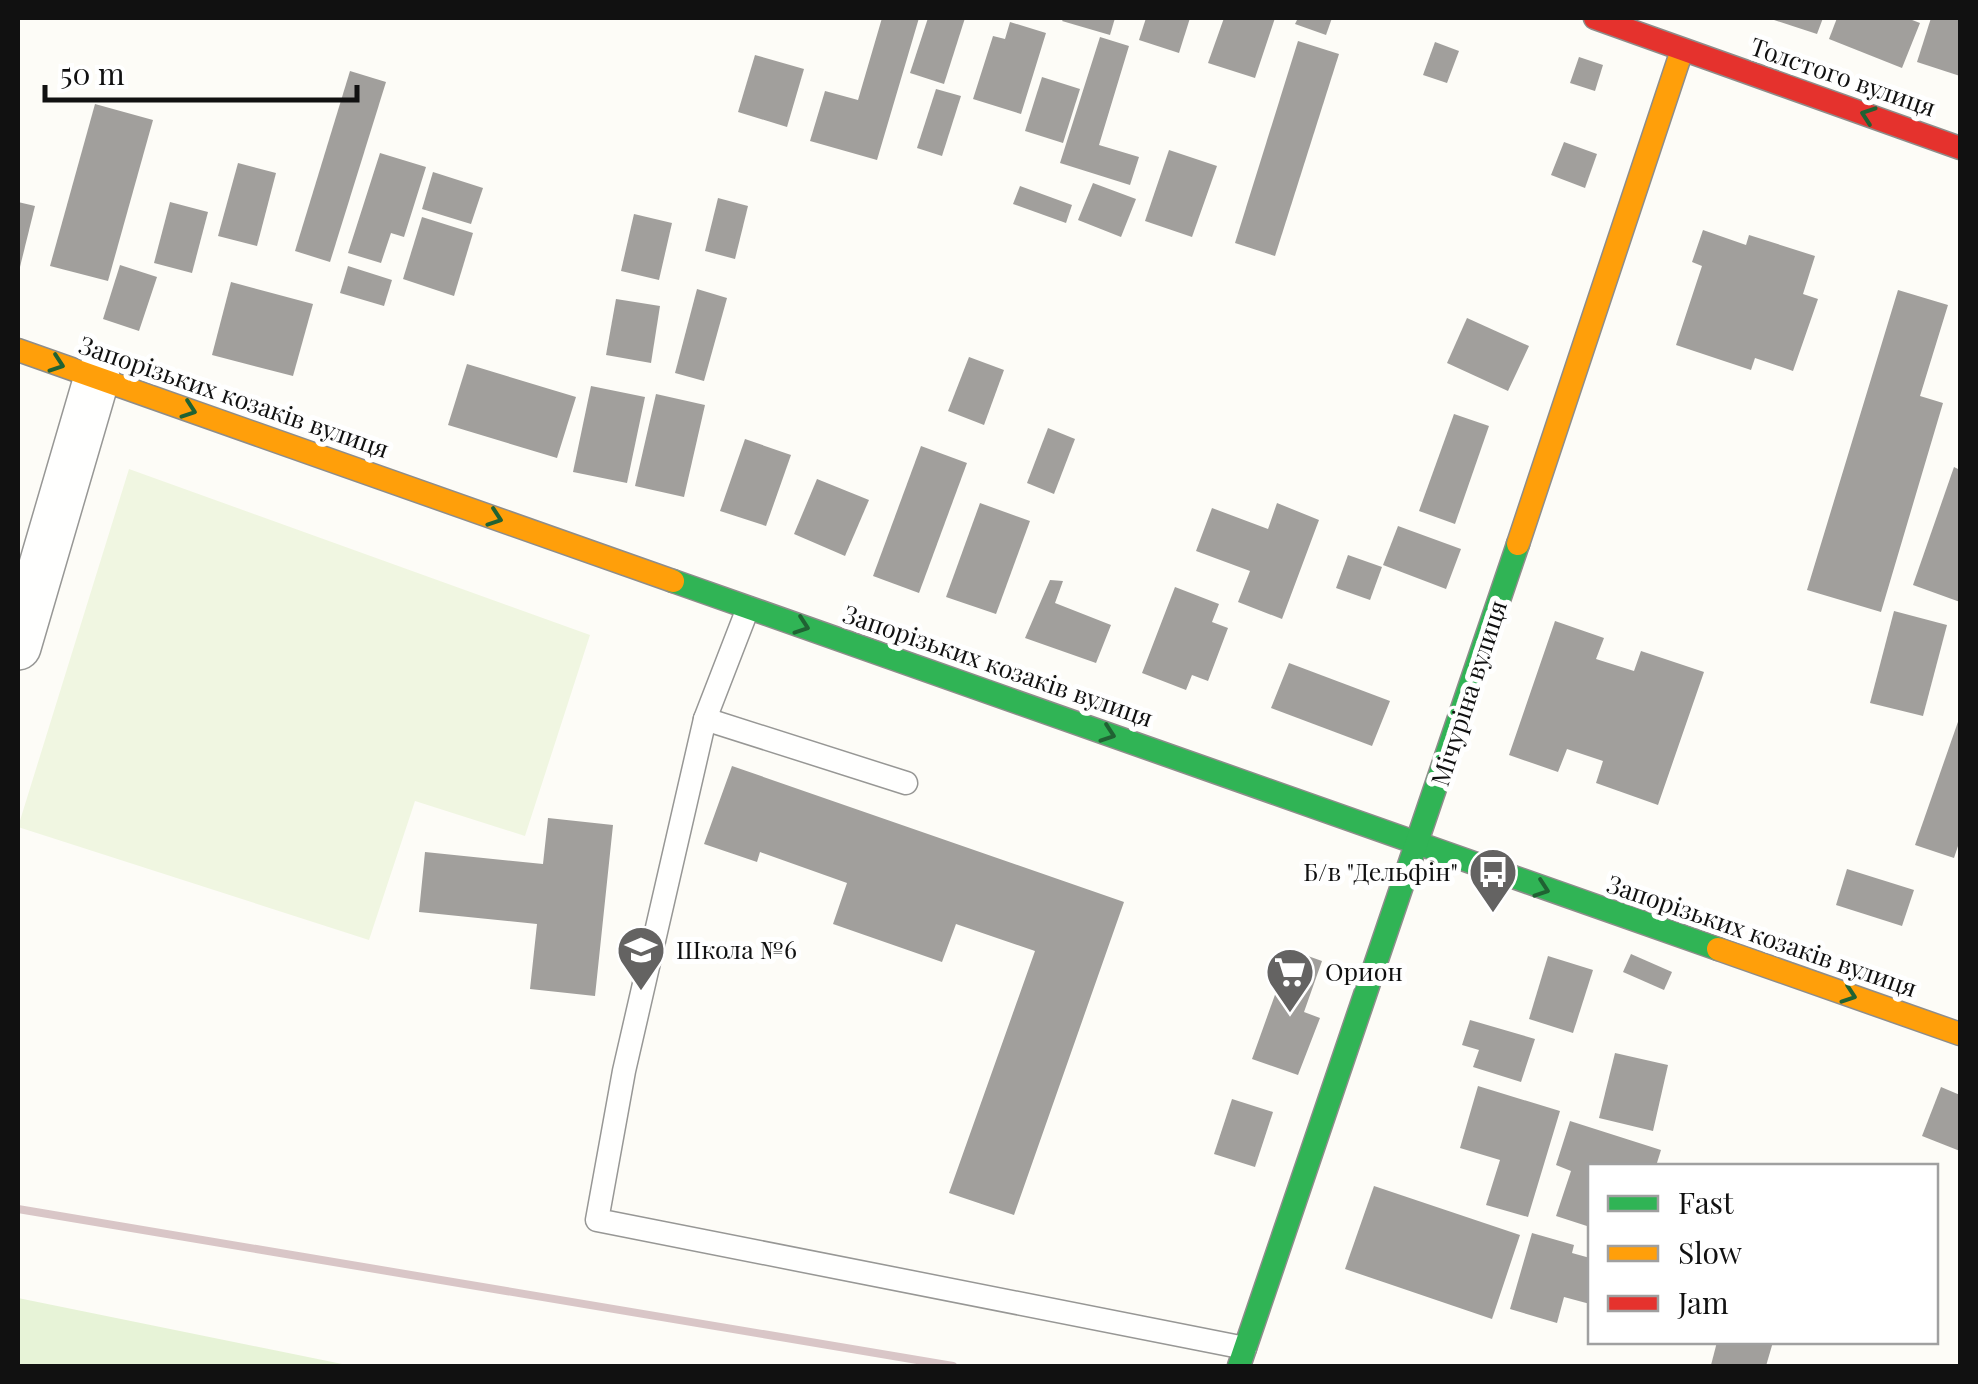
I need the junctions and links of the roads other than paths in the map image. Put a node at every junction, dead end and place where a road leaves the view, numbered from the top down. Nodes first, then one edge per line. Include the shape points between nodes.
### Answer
1 (1595, 18) edge
2 (1688, 34) edge
3 (1960, 148) edge
4 (18, 350) edge
5 (97, 378) junction
6 (748, 607) junction
7 (18, 648) edge
8 (705, 719) junction
9 (906, 782) dead end
10 (1418, 844) junction
11 (1960, 1034) edge
12 (1242, 1357) edge

1 - 2 main road, Толстого вулиця
3 -> 2 main road, Толстого вулиця
2 - 10 main road, Мічуріна вулиця
4 -> 5 main road, Запорізьких козаків вулиця
5 -> 6 main road, Запорізьких козаків вулиця
5 - 7 street
6 - 8 lane
6 -> 10 main road, Запорізьких козаків вулиця
8 - 9 lane
8 - 12 lane via 624,1071 598,1220
10 -> 11 main road, Запорізьких козаків вулиця
10 - 12 main road, Мічуріна вулиця

